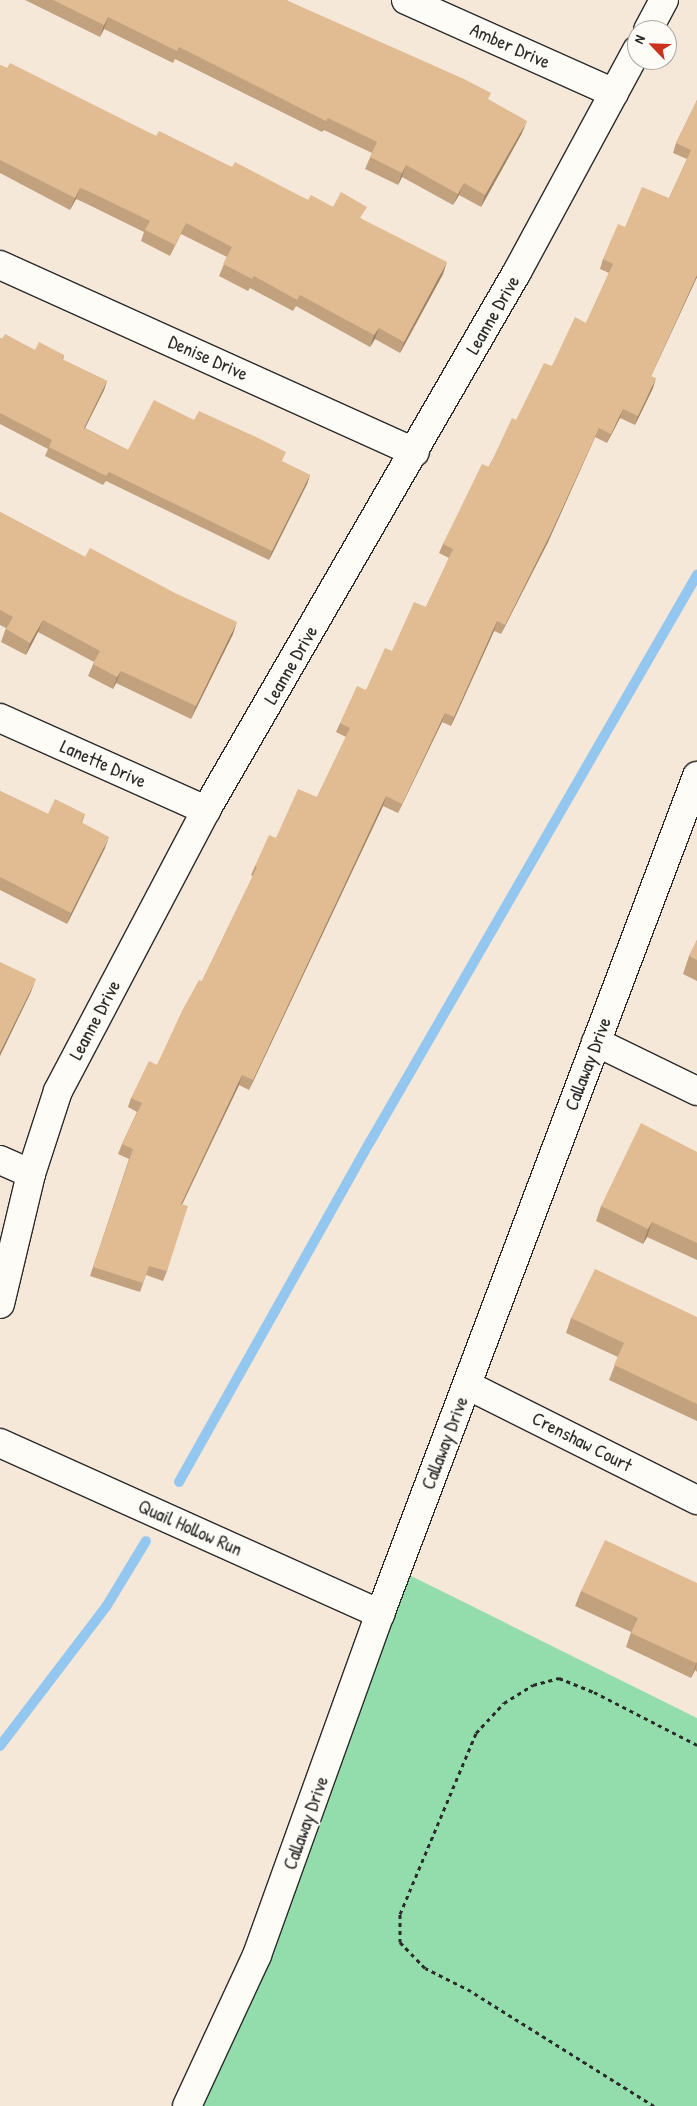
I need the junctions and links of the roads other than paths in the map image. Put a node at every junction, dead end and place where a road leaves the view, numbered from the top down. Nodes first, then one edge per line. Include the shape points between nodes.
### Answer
1 (406, 0) edge
2 (664, 0) edge
3 (653, 20) edge
4 (627, 69) edge
5 (614, 93) junction
6 (0, 265) edge
7 (415, 452) junction
8 (0, 718) edge
9 (697, 776) edge
10 (206, 810) junction
11 (596, 1042) junction
12 (697, 1091) edge
13 (0, 1160) edge
14 (31, 1174) junction
15 (0, 1304) edge
16 (467, 1384) junction
17 (0, 1443) edge
18 (697, 1500) edge
19 (380, 1614) junction
20 (187, 2106) edge

1 - 5 street, Amber Drive
2 - 3 street
4 - 5 street, Leanne Drive
5 - 7 street, Leanne Drive
6 - 7 street, Denise Drive
7 - 10 street, Leanne Drive
8 - 10 street, Lanette Drive
9 - 11 street, Callaway Drive
10 - 14 street, Leanne Drive via 58,1091
11 - 12 street
11 - 16 street, Callaway Drive
13 - 14 street
14 - 15 street, Leanne Drive
16 - 18 street, Crenshaw Court
16 - 19 street, Callaway Drive
17 - 19 street, Quail Hollow Run
19 - 20 street, Callaway Drive via 257,1955

